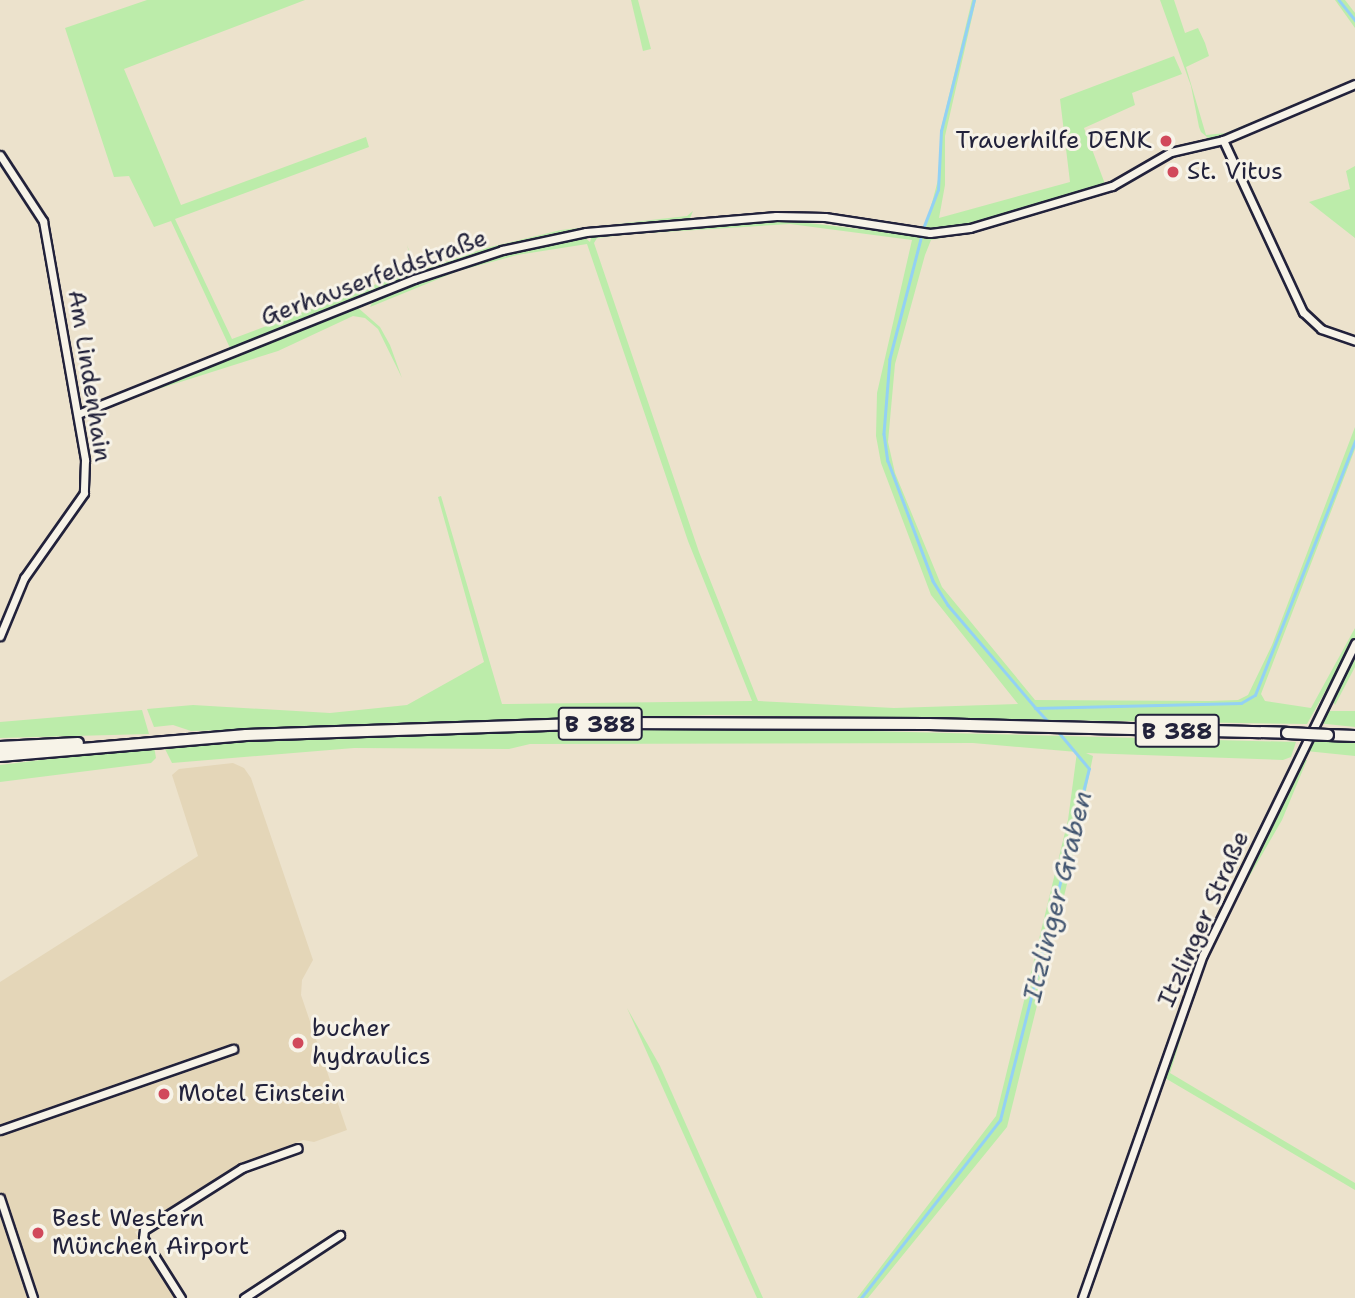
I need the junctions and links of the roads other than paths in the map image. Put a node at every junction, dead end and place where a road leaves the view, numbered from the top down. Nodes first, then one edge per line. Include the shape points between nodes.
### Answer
1 (1355, 84) edge
2 (1223, 140) junction
3 (1, 159) edge
4 (1355, 341) edge
5 (78, 414) junction
6 (0, 636) edge
7 (1355, 643) edge
8 (1355, 736) edge
9 (106, 744) junction
10 (0, 747) edge
11 (0, 756) edge
12 (233, 1049) dead end
13 (0, 1130) edge
14 (298, 1148) dead end
15 (0, 1198) edge
16 (340, 1235) dead end
17 (33, 1298) edge
18 (181, 1298) edge
19 (244, 1298) edge
20 (1082, 1298) edge

1 - 2 street, Gerhauserfeldstraße
2 - 4 street via 1303,312 1321,329
2 - 5 street, Gerhauserfeldstraße via 1171,152 1090,194 953,231 923,233 825,217 776,216 586,232 538,242 414,279
3 - 5 street, Am Lindenhain via 43,221 65,366
5 - 6 street, Am Lindenhain via 84,493 24,578
7 - 20 street, Itzlinger Straße via 1203,955
8 - 9 main road, B 388, bridge via 1012,726 603,724
9 - 10 main road, B 388
9 - 11 main road, B 388
12 - 13 street
14 - 18 street via 242,1168 144,1230 143,1238
15 - 17 street
16 - 19 street

